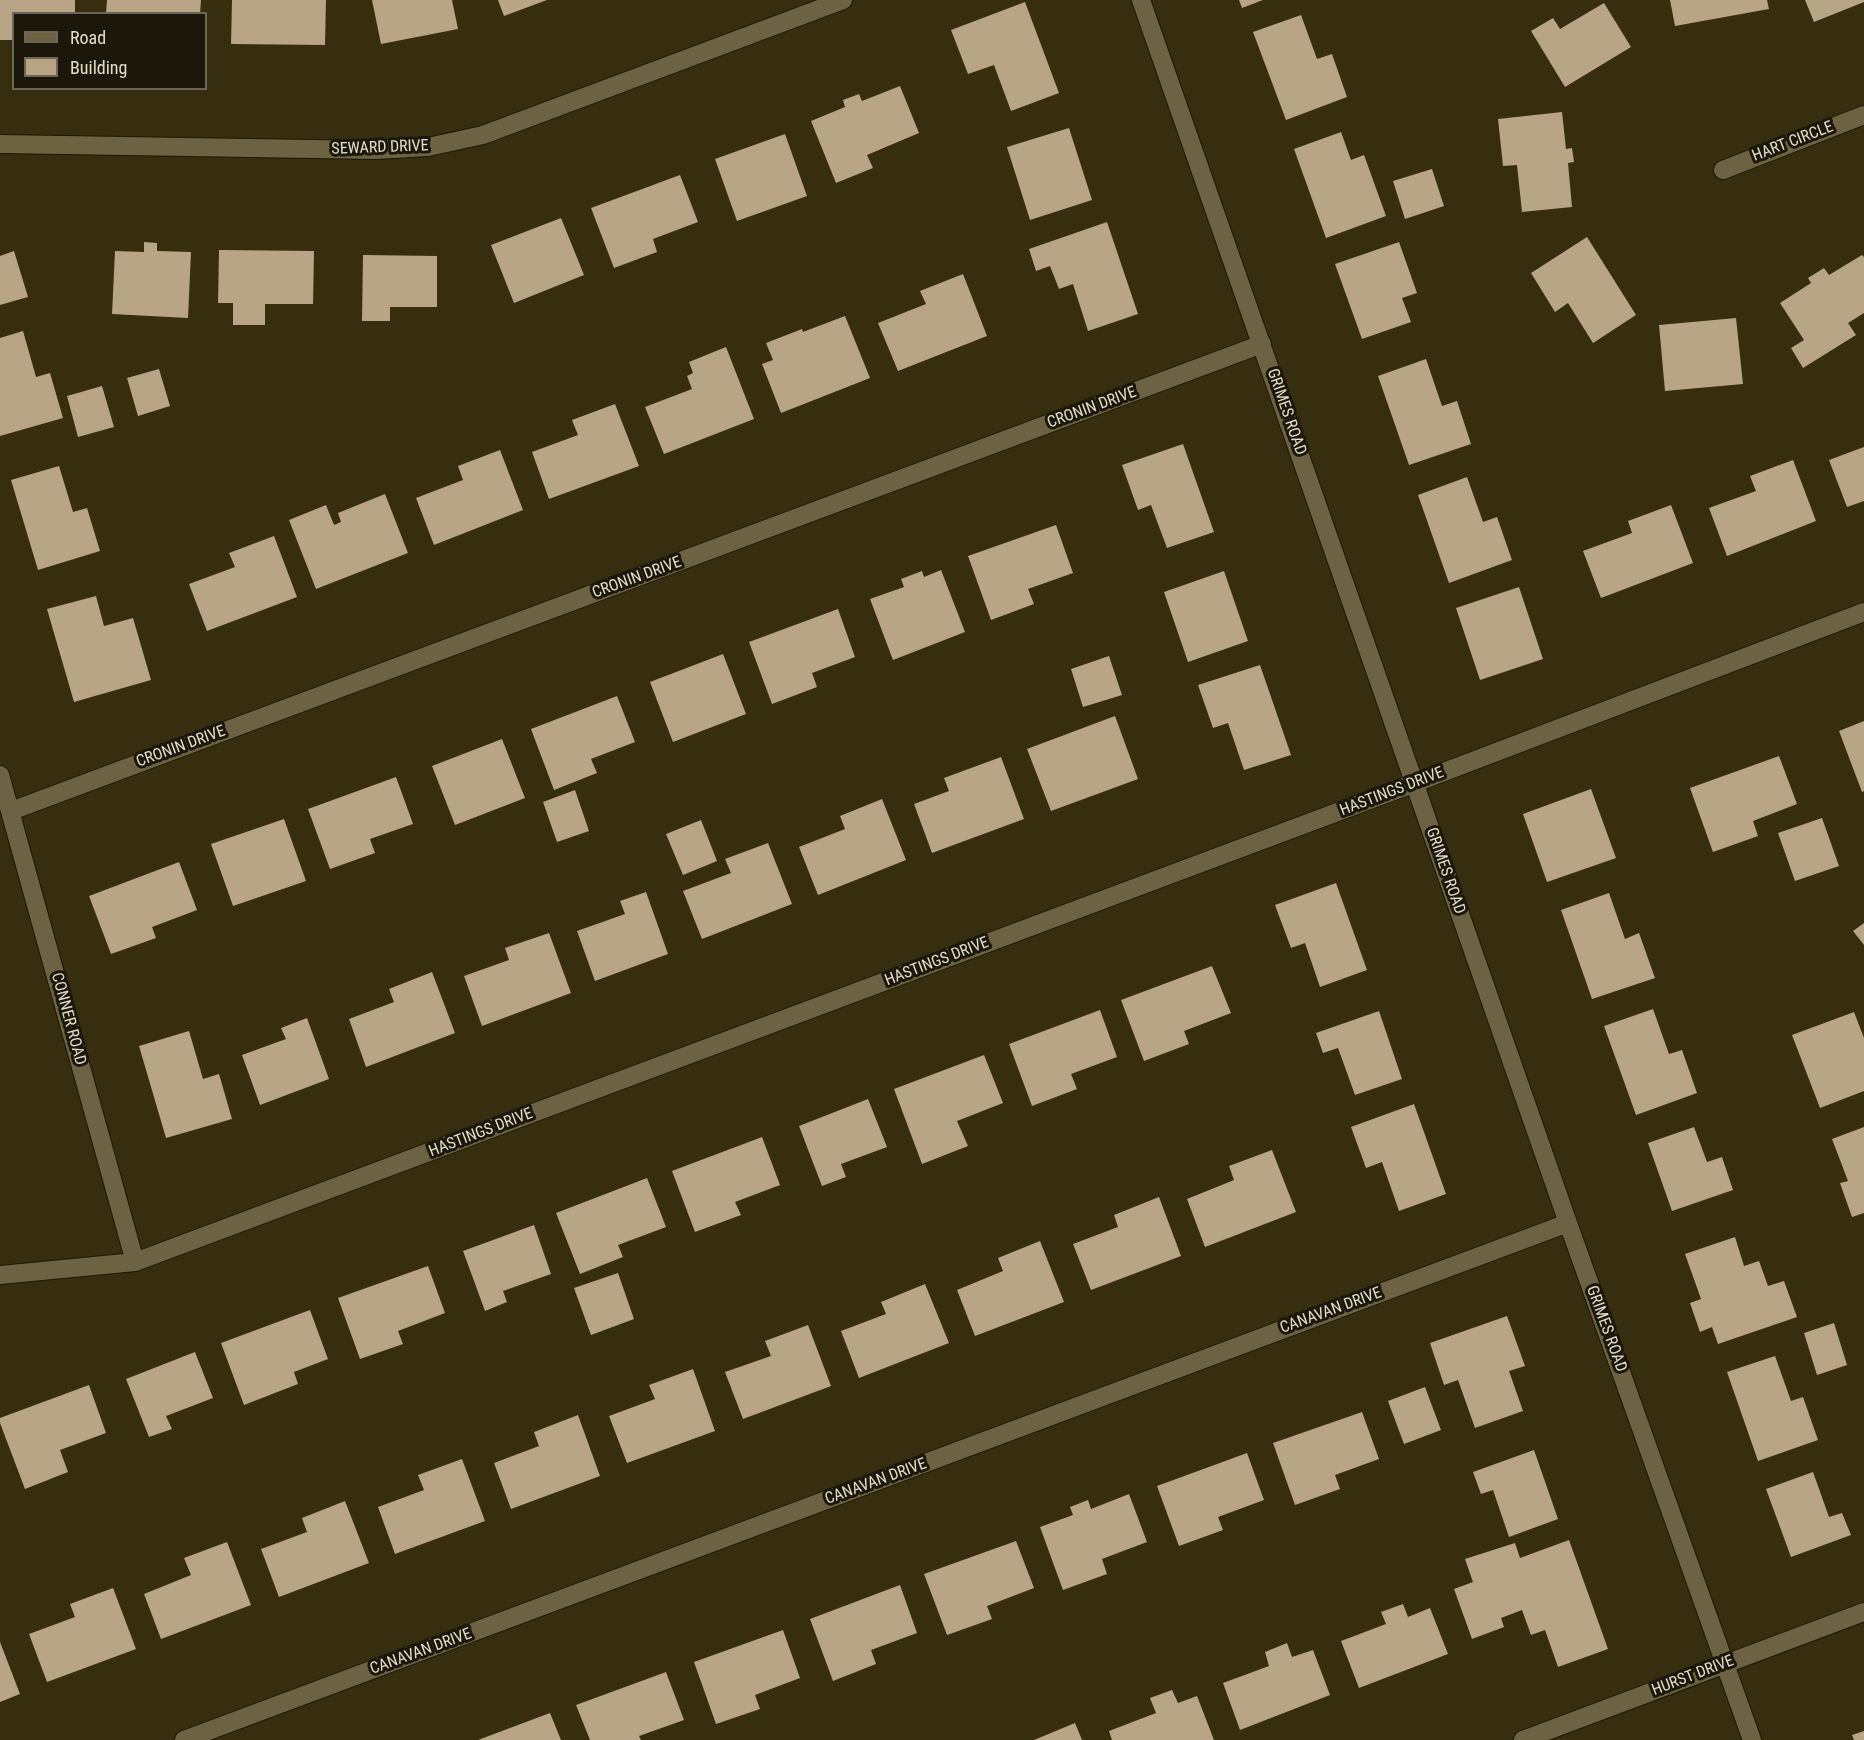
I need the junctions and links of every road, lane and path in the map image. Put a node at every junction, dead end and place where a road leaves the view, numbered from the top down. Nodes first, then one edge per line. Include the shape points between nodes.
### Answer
1 (843, 0) edge
2 (1141, 0) edge
3 (1864, 115) edge
4 (0, 144) edge
5 (1723, 170) dead end
6 (1262, 344) junction
7 (1864, 612) edge
8 (0, 775) edge
9 (1415, 783) junction
10 (11, 811) junction
11 (1568, 1223) junction
12 (135, 1262) junction
13 (0, 1275) edge
14 (1864, 1612) edge
15 (1726, 1664) junction
16 (184, 1740) edge
17 (1523, 1740) edge
18 (1752, 1740) edge

1 - 4 street, SEWARD DRIVE via 483,135 428,147 376,150
2 - 6 street, GRIMES ROAD
3 - 5 street, HART CIRCLE
6 - 9 street, GRIMES ROAD
6 - 10 street, CRONIN DRIVE
7 - 9 street, HASTINGS DRIVE
8 - 10 street, CONNER ROAD
9 - 11 street, GRIMES ROAD
9 - 12 street, HASTINGS DRIVE
10 - 12 street, CONNER ROAD
11 - 15 street, GRIMES ROAD
11 - 16 street, CANAVAN DRIVE
12 - 13 street, HASTINGS DRIVE
14 - 15 street, HURST DRIVE
15 - 17 street, HURST DRIVE
15 - 18 street, GRIMES ROAD

